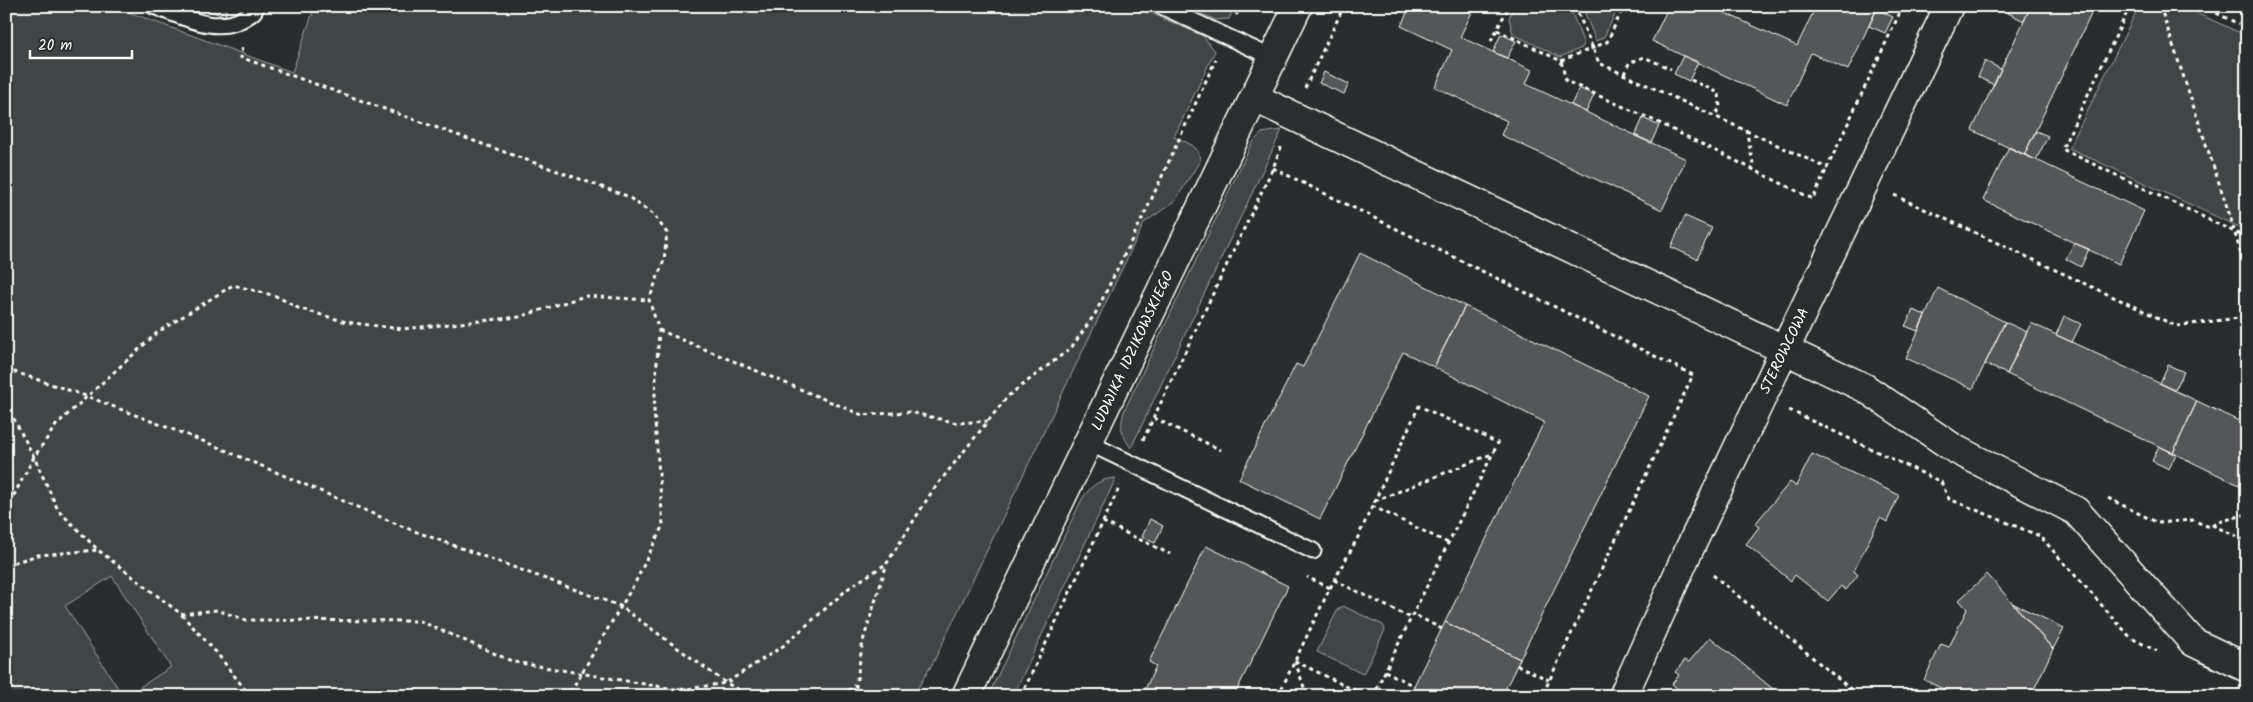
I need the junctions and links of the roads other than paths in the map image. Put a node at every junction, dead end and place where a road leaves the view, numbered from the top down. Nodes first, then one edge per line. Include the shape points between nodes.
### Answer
1 (153, 6) edge
2 (256, 6) edge
3 (1161, 6) edge
4 (1298, 6) edge
5 (1949, 6) edge
6 (1273, 58) junction
7 (1255, 98) junction
8 (1784, 352) junction
9 (1089, 443) junction
10 (1313, 552) dead end
11 (2247, 668) edge
12 (966, 696) edge
13 (1623, 696) edge

1 - 2 lane via 214,26 237,23 255,11
3 - 6 lane
4 - 6 street, LUDWIKA IDZIKOWSKIEGO
5 - 8 street, STEROWCOWA
6 - 7 street, LUDWIKA IDZIKOWSKIEGO
7 - 8 street
7 - 9 street, LUDWIKA IDZIKOWSKIEGO
8 - 11 street via 1865,388 1955,449 2076,511 2193,642
8 - 13 street, STEROWCOWA
9 - 10 lane
9 - 12 street, LUDWIKA IDZIKOWSKIEGO

